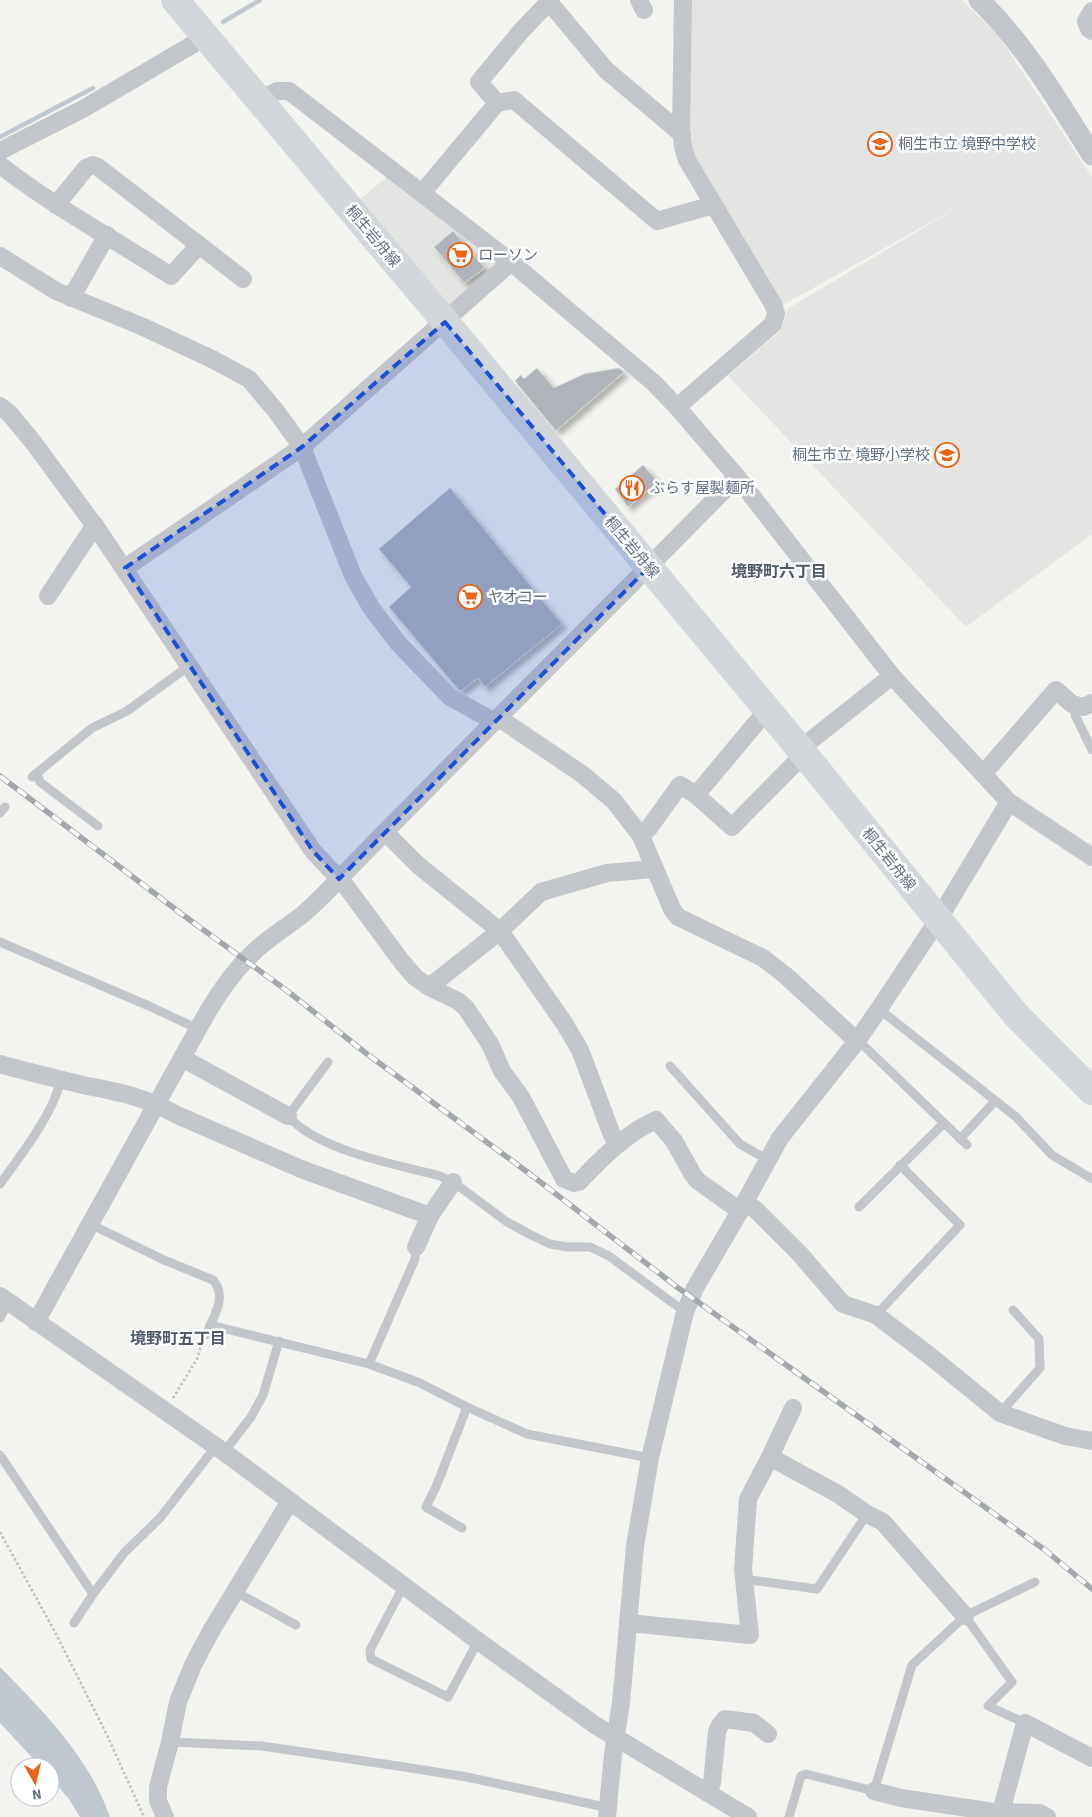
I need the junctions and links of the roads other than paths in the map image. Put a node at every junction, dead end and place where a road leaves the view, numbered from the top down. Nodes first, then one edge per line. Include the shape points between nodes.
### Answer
1 (175, 0) edge
2 (683, 0) edge
3 (979, 0) edge
4 (1092, 11) edge
5 (1092, 31) edge
6 (207, 36) junction
7 (258, 100) junction
8 (497, 103) junction
9 (682, 134) junction
10 (0, 151) edge
11 (1092, 154) edge
12 (0, 165) edge
13 (422, 193) junction
14 (713, 204) junction
15 (56, 205) junction
16 (107, 235) junction
17 (199, 244) junction
18 (0, 256) edge
19 (511, 262) junction
20 (243, 279) dead end
21 (71, 298) junction
22 (445, 322) junction
23 (0, 406) edge
24 (677, 407) junction
25 (302, 447) junction
26 (737, 477) junction
27 (95, 525) junction
28 (649, 567) junction
29 (125, 568) junction
30 (48, 596) dead end
31 (189, 666) junction
32 (892, 676) junction
33 (1088, 705) edge
34 (768, 710) junction
35 (497, 720) junction
36 (1092, 750) edge
37 (802, 751) junction
38 (983, 774) junction
39 (696, 795) junction
40 (1009, 802) junction
41 (98, 826) dead end
42 (385, 832) junction
43 (641, 836) junction
44 (1091, 855) edge
45 (654, 869) junction
46 (339, 879) junction
47 (938, 920) junction
48 (500, 931) junction
49 (0, 942) edge
50 (429, 987) junction
51 (879, 1009) junction
52 (198, 1028) junction
53 (857, 1042) junction
54 (182, 1058) junction
55 (328, 1062) dead end
56 (0, 1064) edge
57 (670, 1066) dead end
58 (60, 1080) junction
59 (1092, 1091) edge
60 (995, 1101) junction
61 (157, 1103) junction
62 (288, 1116) junction
63 (943, 1124) junction
64 (618, 1144) junction
65 (768, 1160) junction
66 (900, 1165) junction
67 (1092, 1180) edge
68 (453, 1182) junction
69 (0, 1184) edge
70 (743, 1206) junction
71 (859, 1207) dead end
72 (430, 1216) junction
73 (90, 1224) junction
74 (416, 1247) joint
75 (3, 1305) edge
76 (1013, 1310) dead end
77 (685, 1312) junction
78 (876, 1315) junction
79 (36, 1322) junction
80 (210, 1325) junction
81 (206, 1335) road end
82 (279, 1341) junction
83 (369, 1364) junction
84 (467, 1407) junction
85 (792, 1408) dead end
86 (1000, 1413) junction
87 (1092, 1441) edge
88 (220, 1449) junction
89 (0, 1455) edge
90 (770, 1457) junction
91 (650, 1458) junction
92 (290, 1501) junction
93 (867, 1514) junction
94 (462, 1528) dead end
95 (744, 1579) junction
96 (1035, 1582) dead end
97 (404, 1585) junction
98 (234, 1591) junction
99 (93, 1594) junction
100 (965, 1616) junction
101 (74, 1623) dead end
102 (628, 1623) junction
103 (296, 1625) dead end
104 (478, 1641) junction
105 (1024, 1723) junction
106 (768, 1734) dead end
107 (616, 1738) junction
108 (170, 1742) junction
109 (1092, 1758) edge
110 (874, 1791) junction
111 (707, 1793) junction
112 (1001, 1812) junction
113 (608, 1813) edge
114 (165, 1817) edge
115 (748, 1817) edge
116 (789, 1817) edge
117 (1046, 1817) edge

1 - 6 main road, 桐生岩舟線
2 - 9 street
3 - 11 street via 1001,21 1029,58
4 - 5 street via 1086,21
6 - 7 main road, 桐生岩舟線
6 - 10 street via 83,109
7 - 13 street via 277,90 289,91
7 - 22 main road, 桐生岩舟線
8 - 9 street via 479,82 549,2 606,70
8 - 13 street
8 - 14 street via 514,100 657,221
9 - 14 street via 687,160
12 - 15 street
13 - 19 street
14 - 24 street via 776,313 773,324
15 - 16 street
15 - 17 street via 86,168 93,165
16 - 17 street via 171,276
16 - 21 street
17 - 20 street
18 - 21 street
19 - 22 street
19 - 24 street via 654,383
21 - 25 street via 141,326 249,379
22 - 25 street
22 - 28 main road, 桐生岩舟線
23 - 27 street via 33,442
24 - 26 street
25 - 29 street
25 - 35 street via 353,576 372,609 399,644 450,696
26 - 28 street
26 - 32 street
27 - 29 street
27 - 30 street
28 - 34 main road, 桐生岩舟線
28 - 35 street
29 - 31 street
31 - 41 lane via 127,711 92,728 34,775
31 - 46 street via 313,851
32 - 37 street
32 - 38 street
33 - 36 lane via 1075,715
33 - 38 street via 1072,704 1056,690
34 - 37 main road, 桐生岩舟線
34 - 39 street
35 - 42 street
35 - 43 street via 582,774 614,801
37 - 39 street via 732,827
37 - 47 main road, 桐生岩舟線
38 - 40 street
39 - 43 street via 680,785
40 - 44 street
40 - 47 street
42 - 46 street
42 - 48 street via 418,865
43 - 45 street
45 - 48 street via 607,873 541,892
45 - 53 street via 678,917 763,958 785,974
46 - 50 street via 402,962
46 - 52 street via 305,912 254,952 218,993
47 - 51 street
47 - 59 main road, 桐生岩舟線 via 1016,1015
48 - 50 street
48 - 64 street via 580,1050
49 - 52 lane
50 - 64 street via 466,1008 521,1097 564,1179 579,1182
51 - 53 street
51 - 60 lane
52 - 54 street
53 - 63 lane
53 - 65 street via 780,1138
54 - 61 street
54 - 62 street
55 - 62 lane
56 - 58 street
57 - 65 lane via 740,1144
58 - 61 street
58 - 69 lane via 59,1091 32,1138
60 - 63 lane via 964,1142
60 - 67 lane via 1015,1116 1052,1155
61 - 72 street via 301,1169
61 - 73 street
62 - 68 lane via 316,1138 335,1147
63 - 66 lane
64 - 70 street via 656,1120 674,1141 698,1181
65 - 70 street
66 - 71 lane
66 - 78 lane via 960,1225
68 - 72 street
68 - 77 lane via 507,1222 531,1235 550,1244 590,1247 609,1256
70 - 77 street via 695,1288
70 - 78 street via 756,1210 843,1304
72 - 74 street
73 - 79 street
73 - 80 lane via 213,1280 221,1296
74 - 83 lane via 415,1259
75 - 79 street
76 - 86 lane via 1038,1339 1040,1368
77 - 91 street
78 - 86 street
79 - 88 street
80 - 81 lane
80 - 82 lane
82 - 83 lane
82 - 88 lane via 263,1395 252,1417
83 - 84 lane via 420,1383
84 - 91 lane via 528,1434
84 - 94 lane via 426,1507
85 - 90 street
86 - 87 street via 1065,1436
88 - 92 street
88 - 99 lane via 160,1518 124,1553
89 - 99 lane
90 - 93 street via 838,1494
90 - 95 street via 748,1499
91 - 102 street via 635,1546
92 - 97 street
92 - 98 street
93 - 95 lane via 817,1589
93 - 100 street via 883,1522
95 - 102 street via 750,1635
96 - 100 lane
97 - 104 street
97 - 104 lane via 370,1650 371,1660 448,1697
98 - 103 lane
98 - 108 street via 193,1665 178,1702
99 - 101 lane
100 - 105 lane via 1012,1682 988,1706
100 - 110 lane via 912,1665
102 - 107 street
104 - 107 street
105 - 109 street
105 - 112 street
106 - 111 street via 754,1723 725,1719 717,1732 712,1783
107 - 111 street
107 - 113 street
108 - 113 lane via 262,1746 466,1777
108 - 114 street via 158,1786 158,1801
110 - 112 street via 901,1798
110 - 116 lane via 806,1774 801,1776
111 - 115 street
112 - 117 street via 1040,1813

